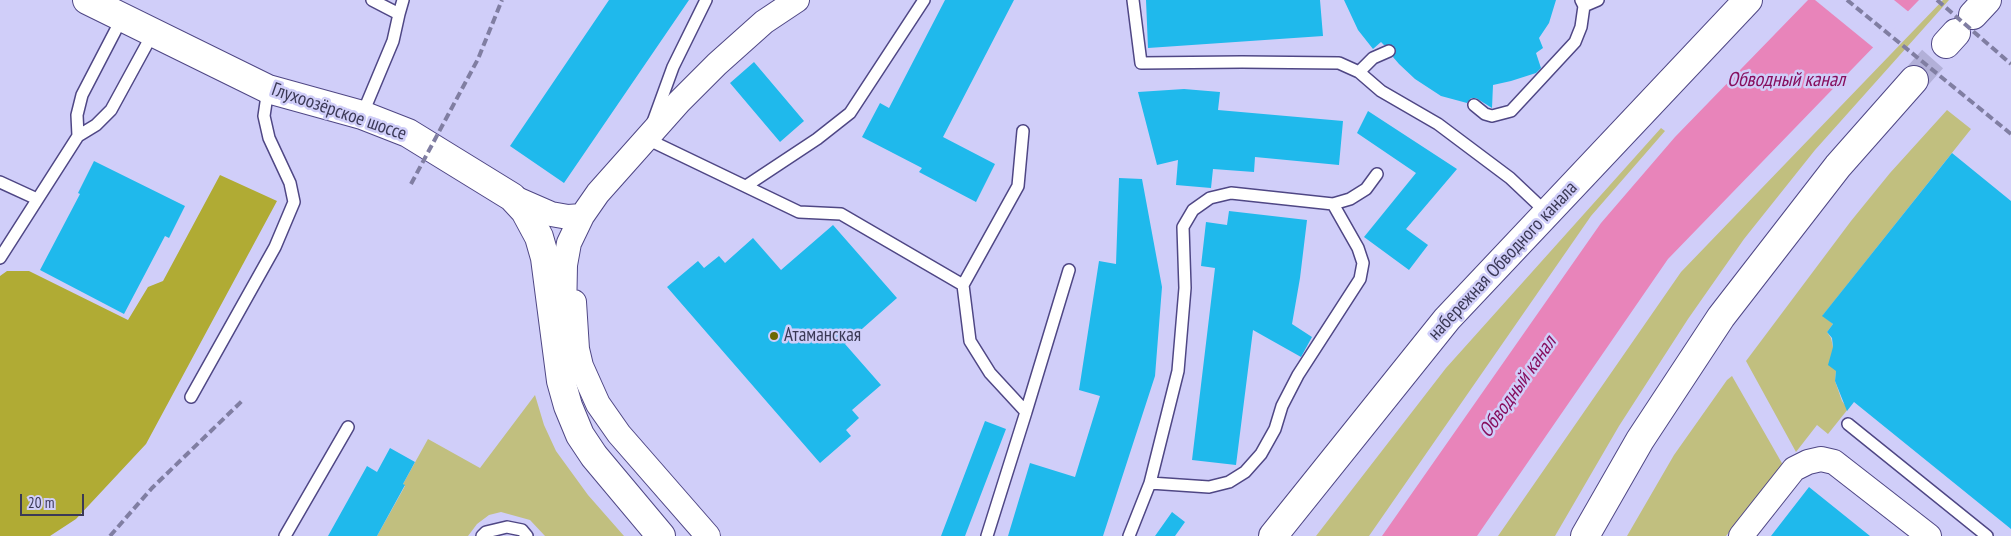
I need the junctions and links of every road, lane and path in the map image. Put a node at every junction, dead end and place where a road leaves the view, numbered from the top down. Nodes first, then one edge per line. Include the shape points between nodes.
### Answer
1 (88, 0) edge
2 (372, 0) edge
3 (403, 0) edge
4 (706, 0) edge
5 (797, 0) edge
6 (924, 0) edge
7 (1133, 0) edge
8 (1598, 0) edge
9 (1748, 0) edge
10 (1582, 3) edge
11 (400, 14) junction
12 (122, 18) junction
13 (153, 33) junction
14 (1389, 51) dead end
15 (1359, 72) junction
16 (1914, 80) tunnel mouth
17 (268, 89) junction
18 (1474, 105) dead end
19 (362, 116) junction
20 (1024, 132) dead end
21 (78, 136) junction
22 (647, 139) junction
23 (1377, 174) dead end
24 (0, 182) edge
25 (746, 186) junction
26 (512, 197) junction
27 (37, 199) junction
28 (1333, 204) junction
29 (1546, 212) junction
30 (582, 216) junction
31 (0, 258) edge
32 (1069, 270) dead end
33 (963, 286) junction
34 (555, 346) junction
35 (191, 397) dead end
36 (1026, 412) junction
37 (1848, 424) dead end
38 (348, 427) dead end
39 (1150, 483) junction
40 (285, 536) edge
41 (482, 536) edge
42 (527, 536) edge
43 (661, 536) edge
44 (708, 536) edge
45 (987, 536) edge
46 (1129, 536) edge
47 (1272, 536) edge
48 (1585, 536) edge
49 (1741, 536) edge
50 (1929, 536) edge
51 (1987, 536) edge

1 - 12 main road, Глухоозёрское шоссе
2 - 11 lane
3 - 11 lane
4 - 22 lane via 673,67
5 - 22 street via 764,22 717,64
6 - 25 lane via 850,112
7 - 15 lane via 1141,64 1339,63
8 - 10 lane
9 - 29 main road, набережная Обводного канала
10 - 18 lane via 1581,27 1575,42 1511,111 1492,116
11 - 19 lane via 393,41
12 - 13 main road, Глухоозёрское шоссе
12 - 21 lane via 82,95 77,115
13 - 17 main road, Глухоозёрское шоссе
13 - 21 lane via 111,110 96,126
14 - 15 lane via 1373,58
15 - 29 lane via 1380,91 1438,124 1476,152
16 - 48 main road via 1838,166 1721,317 1640,440
17 - 19 main road, Глухоозёрское шоссе
17 - 35 lane via 264,116 269,138 290,183 294,202 275,247
19 - 26 main road, Глухоозёрское шоссе via 408,133
20 - 33 lane via 1018,186
21 - 27 lane
22 - 25 lane
22 - 30 street via 598,193
23 - 28 lane via 1366,189
24 - 27 lane
25 - 33 lane via 799,212 841,214
26 - 30 street via 551,214
26 - 34 main road, Глухоозёрское шоссе via 539,237 545,258
27 - 31 lane
28 - 39 lane via 1358,248 1363,263 1360,279 1298,375 1261,454 1245,472 1229,482 1209,488
28 - 39 lane via 1231,193 1210,198 1193,210 1183,227 1185,288 1178,371
29 - 47 main road, набережная Обводного канала via 1447,319
30 - 34 street via 569,243 564,316
30 - 44 street via 574,286 574,320 581,366 598,404 619,434
32 - 36 lane
33 - 36 lane via 970,341 990,373
34 - 43 main road, Глухоозёрское шоссе via 563,390 580,435
36 - 45 lane
37 - 51 lane
38 - 40 lane
39 - 46 lane
41 - 42 lane via 508,527 522,530
49 - 50 street via 1794,469 1820,459 1834,462

